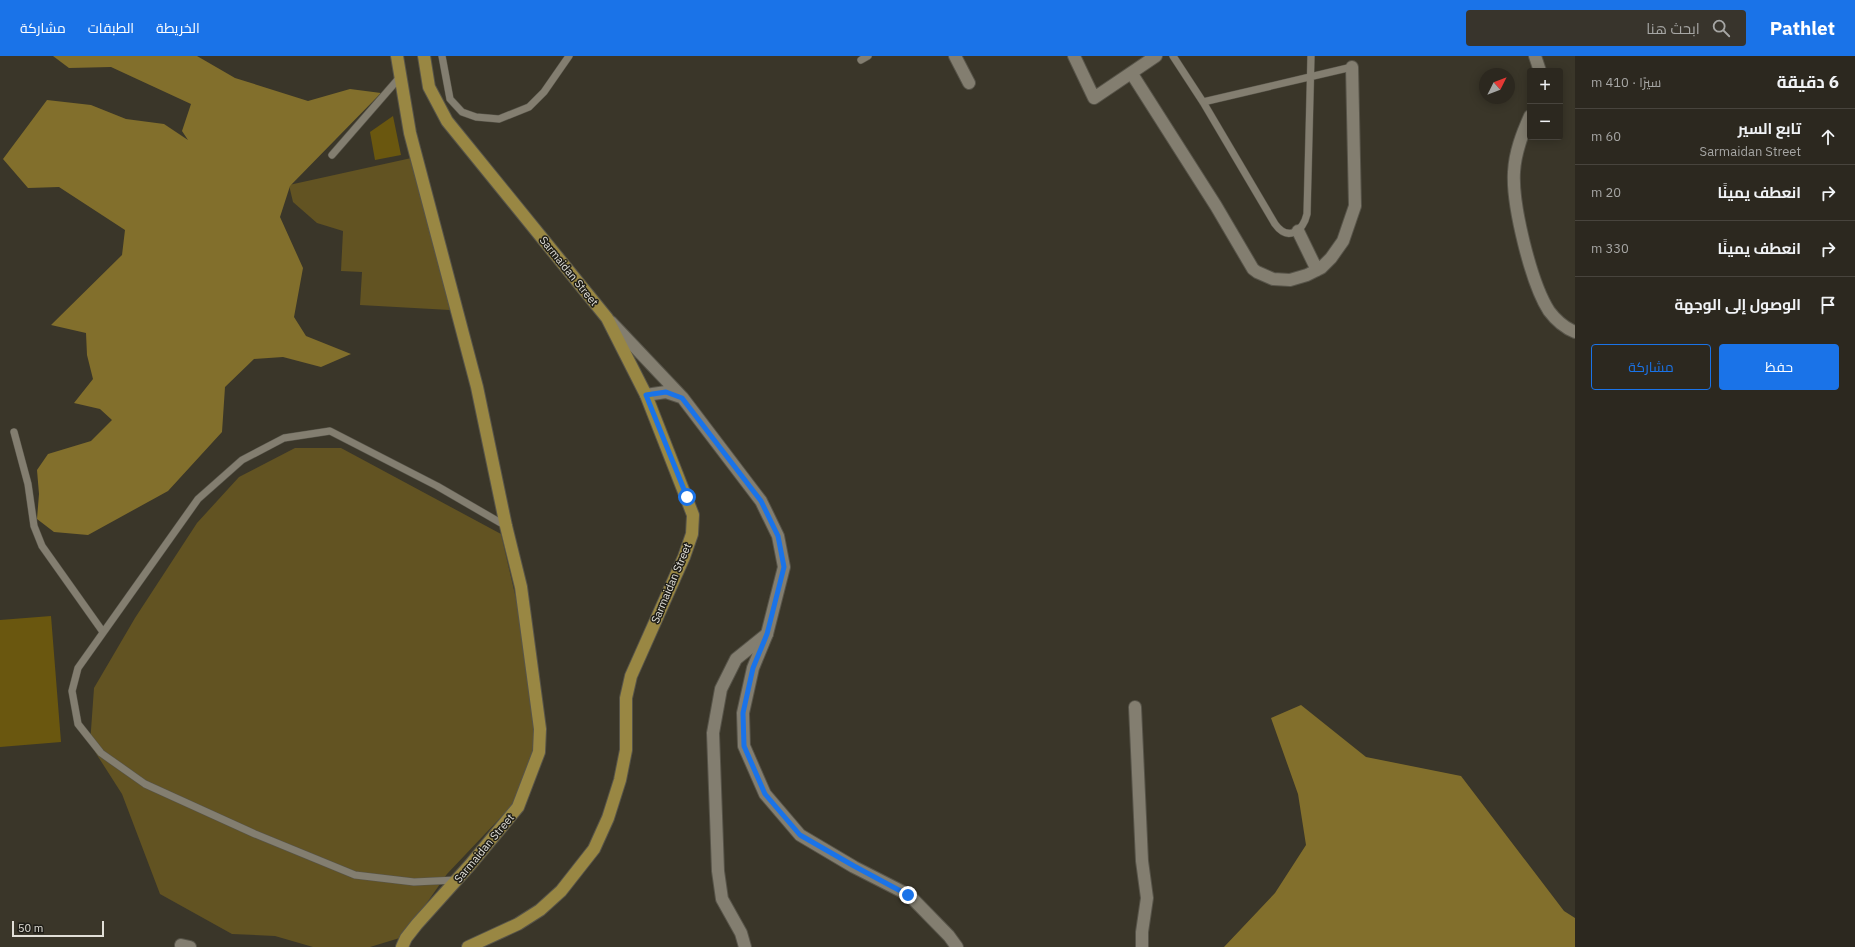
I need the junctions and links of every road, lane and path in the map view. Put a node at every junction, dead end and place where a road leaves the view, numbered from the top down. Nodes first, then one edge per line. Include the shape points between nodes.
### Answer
1 (397, 56) edge
2 (424, 56) edge
3 (442, 56) edge
4 (569, 56) edge
5 (868, 56) edge
6 (955, 56) edge
7 (1156, 56) edge
8 (1173, 56) edge
9 (1311, 56) edge
10 (1535, 56) edge
11 (1076, 57) edge
12 (861, 60) dead end
13 (1352, 67) joint
14 (1539, 68) edge
15 (1132, 74) junction
16 (400, 77) junction
17 (1311, 78) junction
18 (969, 83) dead end
19 (1203, 102) junction
20 (1527, 123) edge
21 (332, 155) dead end
22 (1298, 231) junction
23 (1317, 270) junction
24 (607, 318) junction
25 (1575, 332) edge
26 (646, 395) junction
27 (682, 398) junction
28 (14, 432) dead end
29 (506, 526) junction
30 (103, 632) junction
31 (767, 634) junction
32 (1135, 706) dead end
33 (456, 880) junction
34 (402, 947) edge
35 (468, 947) edge
36 (746, 947) edge
37 (957, 947) edge
38 (1142, 947) edge

1 - 16 main road, Sarmaidan Street
2 - 24 main road, Sarmaidan Street via 429,87 447,122
3 - 4 lane via 450,99 462,112 476,117 499,119 528,107 544,92
5 - 12 lane
6 - 18 street
7 - 15 street
8 - 19 lane
9 - 17 lane
10 - 14 street
11 - 15 street via 1094,98
13 - 17 lane
13 - 23 street via 1355,206 1343,241 1331,258
15 - 23 street via 1253,269 1268,277 1284,280 1302,277
16 - 21 lane
16 - 29 main road, Sarmaidan Street via 410,134 477,387
17 - 19 lane
17 - 22 lane via 1307,214 1303,226
19 - 22 lane via 1278,229 1287,233
20 - 25 street via 1515,159 1513,185 1518,217 1544,301 1555,318
22 - 23 street
24 - 26 main road, Sarmaidan Street
24 - 27 street
26 - 27 street via 666,392
26 - 35 main road, Sarmaidan Street via 694,515 692,534 684,557 631,676 626,698 626,750 608,818 594,849 561,891 540,910 518,924
27 - 31 street via 761,501 778,536 784,567
28 - 30 lane via 28,484 34,526 42,546
29 - 30 lane via 438,486 330,431 284,438 242,460 198,499
29 - 33 main road, Sarmaidan Street via 521,587 540,729 539,752 518,807
30 - 33 lane via 78,668 72,691 78,724 101,753 145,784 255,834 355,875 414,882
31 - 36 street via 736,658 721,689 713,733 718,863 722,900
31 - 37 street via 753,668 743,713 744,746 765,794 800,835 908,895
32 - 38 street via 1142,861 1147,898
33 - 34 main road, Sarmaidan Street via 417,924

